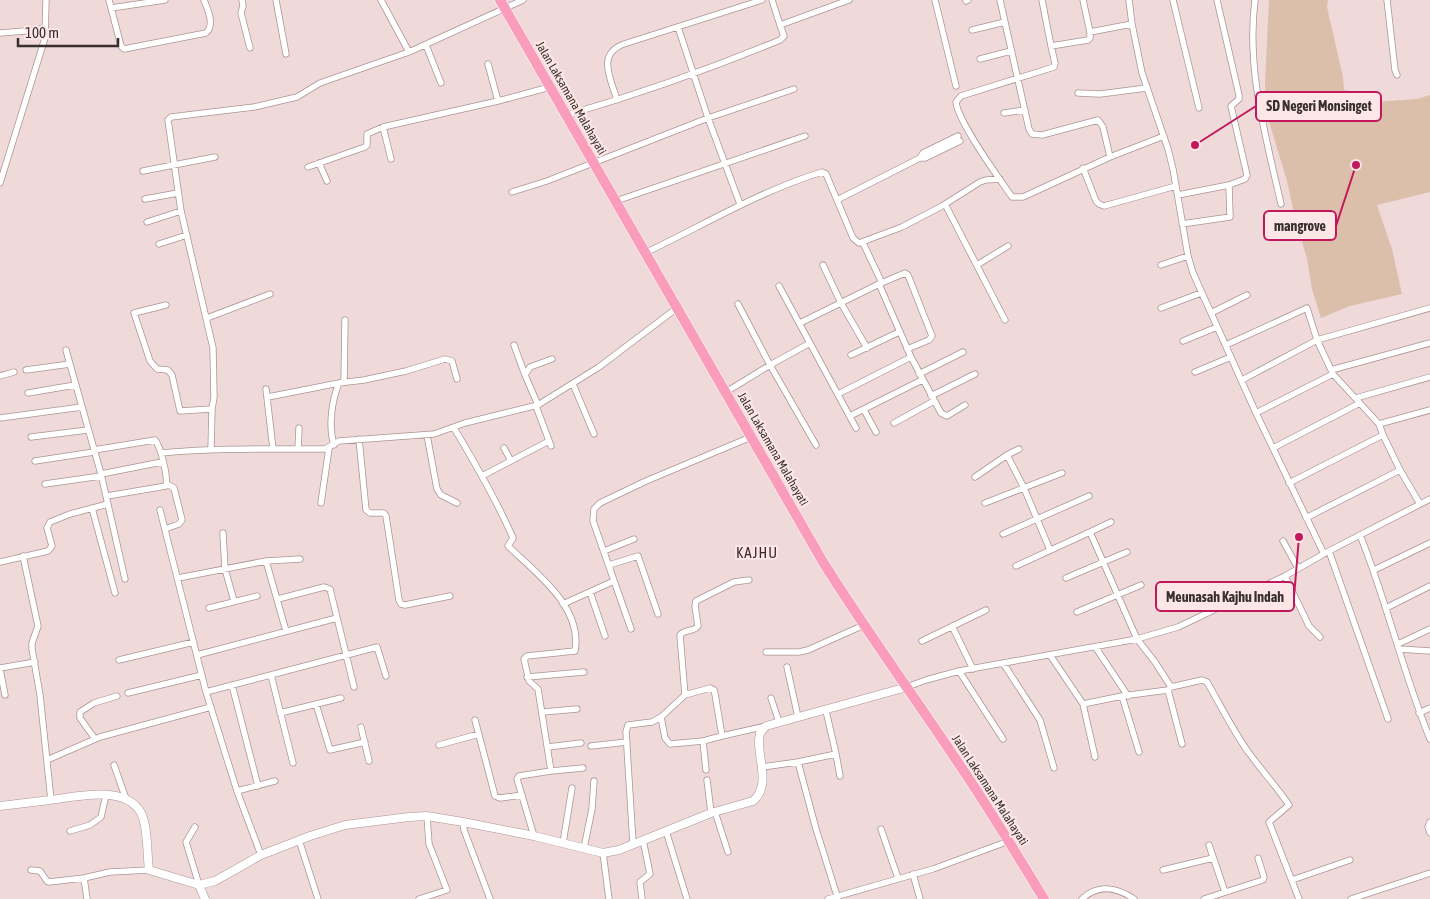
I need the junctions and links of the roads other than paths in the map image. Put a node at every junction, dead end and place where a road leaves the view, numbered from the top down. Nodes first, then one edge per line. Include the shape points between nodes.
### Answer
1 (46, 0) edge
2 (109, 0) edge
3 (165, 0) edge
4 (204, 0) edge
5 (242, 0) edge
6 (276, 0) edge
7 (382, 0) edge
8 (523, 0) edge
9 (762, 0) edge
10 (772, 0) edge
11 (848, 0) edge
12 (935, 0) edge
13 (1000, 0) edge
14 (1042, 0) edge
15 (1083, 0) edge
16 (1173, 0) edge
17 (1217, 0) edge
18 (1255, 0) edge
19 (1388, 0) edge
20 (1131, 1) edge
21 (502, 4) edge
22 (111, 8) junction
23 (1005, 22) junction
24 (1132, 24) junction
25 (780, 25) junction
26 (45, 28) junction
27 (678, 28) junction
28 (972, 30) dead end
29 (1090, 32) junction
30 (0, 33) edge
31 (426, 44) junction
32 (1051, 46) junction
33 (250, 48) dead end
34 (1011, 51) junction
35 (409, 52) junction
36 (286, 54) dead end
37 (980, 59) dead end
38 (488, 64) dead end
39 (694, 74) junction
40 (1397, 75) dead end
41 (1018, 78) junction
42 (441, 83) dead end
43 (956, 86) dead end
44 (550, 87) junction
45 (1147, 88) junction
46 (794, 89) dead end
47 (1078, 93) dead end
48 (617, 100) junction
49 (498, 101) junction
50 (1199, 108) dead end
51 (1025, 110) junction
52 (1004, 113) dead end
53 (567, 115) junction
54 (708, 118) junction
55 (383, 128) junction
56 (805, 136) dead end
57 (1164, 136) junction
58 (959, 139) dead end
59 (1110, 156) junction
60 (214, 157) dead end
61 (391, 160) dead end
62 (319, 163) junction
63 (594, 163) junction
64 (725, 164) junction
65 (174, 165) junction
66 (308, 167) dead end
67 (1083, 168) junction
68 (143, 171) dead end
69 (999, 179) junction
70 (327, 182) dead end
71 (0, 183) edge
72 (1229, 185) junction
73 (1176, 186) junction
74 (512, 192) dead end
75 (178, 193) junction
76 (1178, 195) junction
77 (145, 199) dead end
78 (837, 200) junction
79 (616, 201) junction
80 (740, 204) junction
81 (945, 204) junction
82 (1281, 204) dead end
83 (181, 211) junction
84 (147, 222) dead end
85 (1182, 224) junction
86 (187, 235) junction
87 (863, 243) junction
88 (159, 244) dead end
89 (1008, 246) dead end
90 (645, 253) junction
91 (1188, 256) junction
92 (823, 265) dead end
93 (977, 265) junction
94 (1161, 265) dead end
95 (880, 283) junction
96 (780, 286) dead end
97 (1201, 293) junction
98 (270, 294) dead end
99 (1248, 295) dead end
100 (841, 302) junction
101 (738, 304) dead end
102 (166, 305) dead end
103 (677, 308) junction
104 (1161, 308) dead end
105 (1430, 308) edge
106 (1211, 313) junction
107 (207, 318) junction
108 (345, 320) dead end
109 (1005, 320) dead end
110 (800, 323) junction
111 (1217, 327) junction
112 (899, 332) junction
113 (1317, 340) junction
114 (1183, 341) dead end
115 (810, 343) junction
116 (1430, 343) edge
117 (514, 345) dead end
118 (1226, 345) junction
119 (867, 348) junction
120 (907, 349) junction
121 (66, 350) dead end
122 (963, 352) dead end
123 (851, 356) dead end
124 (911, 358) junction
125 (1231, 358) junction
126 (552, 359) dead end
127 (70, 364) junction
128 (770, 365) junction
129 (26, 370) dead end
130 (14, 372) dead end
131 (1195, 372) dead end
132 (1332, 372) junction
133 (975, 374) dead end
134 (525, 375) junction
135 (0, 376) edge
136 (921, 377) junction
137 (1430, 377) edge
138 (457, 379) dead end
139 (1242, 380) junction
140 (342, 382) junction
141 (573, 384) junction
142 (75, 385) junction
143 (266, 388) dead end
144 (726, 392) junction
145 (28, 393) dead end
146 (838, 394) junction
147 (268, 397) junction
148 (933, 398) junction
149 (1356, 398) junction
150 (1360, 403) junction
151 (537, 405) junction
152 (965, 405) dead end
153 (82, 407) junction
154 (212, 409) junction
155 (864, 410) junction
156 (1430, 410) edge
157 (1256, 413) junction
158 (850, 416) junction
159 (0, 418) edge
160 (894, 423) dead end
161 (1379, 424) junction
162 (299, 428) dead end
163 (454, 428) junction
164 (856, 428) dead end
165 (88, 430) junction
166 (876, 432) dead end
167 (594, 434) dead end
168 (427, 435) junction
169 (1383, 435) junction
170 (31, 437) dead end
171 (751, 437) junction
172 (359, 439) junction
173 (816, 445) dead end
174 (331, 446) junction
175 (504, 448) dead end
176 (1273, 448) junction
177 (211, 449) junction
178 (273, 449) junction
179 (298, 449) junction
180 (1019, 450) dead end
181 (94, 451) junction
182 (161, 453) junction
183 (1008, 455) junction
184 (35, 460) dead end
185 (511, 461) junction
186 (162, 462) junction
187 (1400, 470) junction
188 (1062, 473) dead end
189 (101, 475) junction
190 (482, 476) junction
191 (975, 477) dead end
192 (1289, 483) junction
193 (45, 484) dead end
194 (167, 484) junction
195 (1024, 488) junction
196 (107, 496) junction
197 (1089, 496) dead end
198 (1430, 499) edge
199 (456, 503) dead end
200 (985, 503) dead end
201 (108, 504) junction
202 (321, 504) dead end
203 (1420, 504) junction
204 (92, 508) junction
205 (160, 510) dead end
206 (1306, 518) junction
207 (1037, 519) junction
208 (1111, 522) dead end
209 (165, 529) junction
210 (1090, 532) junction
211 (223, 533) dead end
212 (1003, 534) dead end
213 (1360, 535) junction
214 (634, 539) dead end
215 (1283, 541) dead end
216 (1430, 543) edge
217 (1050, 550) junction
218 (604, 551) junction
219 (1127, 552) dead end
220 (1327, 553) junction
221 (23, 556) junction
222 (300, 559) dead end
223 (266, 561) junction
224 (0, 562) edge
225 (1103, 562) junction
226 (609, 565) junction
227 (1016, 566) dead end
228 (1298, 568) junction
229 (225, 569) junction
230 (1374, 570) junction
231 (1285, 576) junction
232 (178, 578) junction
233 (1066, 578) dead end
234 (125, 579) dead end
235 (614, 580) junction
236 (749, 580) dead end
237 (1140, 585) dead end
238 (1430, 586) edge
239 (590, 592) junction
240 (115, 593) dead end
241 (1117, 595) junction
242 (257, 596) dead end
243 (450, 596) dead end
244 (278, 599) junction
245 (234, 601) junction
246 (563, 604) junction
247 (209, 608) dead end
248 (1386, 608) junction
249 (986, 610) dead end
250 (1076, 612) dead end
251 (658, 614) dead end
252 (337, 618) junction
253 (864, 625) junction
254 (952, 626) junction
255 (1430, 628) edge
256 (631, 629) dead end
257 (286, 631) junction
258 (605, 636) dead end
259 (1320, 637) dead end
260 (1137, 640) junction
261 (922, 641) dead end
262 (194, 642) junction
263 (1399, 646) junction
264 (1096, 648) junction
265 (1430, 651) edge
266 (766, 652) dead end
267 (197, 655) junction
268 (1050, 655) junction
269 (346, 656) junction
270 (120, 660) dead end
271 (34, 662) junction
272 (1003, 663) junction
273 (787, 667) dead end
274 (0, 669) edge
275 (973, 669) junction
276 (959, 671) junction
277 (584, 672) dead end
278 (202, 675) junction
279 (271, 675) junction
280 (386, 676) dead end
281 (527, 677) junction
282 (232, 686) junction
283 (354, 687) dead end
284 (907, 687) junction
285 (1169, 688) junction
286 (206, 692) junction
287 (128, 693) dead end
288 (5, 694) dead end
289 (685, 695) junction
290 (117, 696) dead end
291 (1125, 696) junction
292 (341, 698) dead end
293 (771, 698) dead end
294 (316, 704) junction
295 (1083, 704) junction
296 (210, 707) junction
297 (1430, 708) edge
298 (576, 709) dead end
299 (826, 711) junction
300 (543, 712) junction
301 (1419, 713) junction
302 (280, 714) junction
303 (661, 717) junction
304 (798, 717) junction
305 (1388, 718) dead end
306 (475, 720) dead end
307 (779, 722) junction
308 (766, 726) junction
309 (361, 727) dead end
310 (479, 734) junction
311 (722, 736) junction
312 (95, 739) junction
313 (1003, 739) dead end
314 (1430, 739) edge
315 (703, 741) junction
316 (365, 742) junction
317 (627, 742) junction
318 (581, 743) dead end
319 (1182, 744) dead end
320 (439, 745) dead end
321 (591, 746) dead end
322 (548, 747) junction
323 (1139, 752) dead end
324 (836, 754) junction
325 (1095, 757) dead end
326 (47, 760) junction
327 (369, 760) dead end
328 (798, 762) junction
329 (292, 763) dead end
330 (114, 765) dead end
331 (762, 766) junction
332 (583, 768) dead end
333 (1054, 768) dead end
334 (706, 770) dead end
335 (551, 771) junction
336 (840, 776) dead end
337 (707, 780) dead end
338 (275, 781) dead end
339 (594, 781) dead end
340 (258, 786) junction
341 (572, 788) dead end
342 (237, 791) junction
343 (106, 795) junction
344 (522, 795) junction
345 (51, 800) junction
346 (126, 800) junction
347 (0, 806) edge
348 (713, 813) junction
349 (427, 816) junction
350 (464, 822) junction
351 (1430, 822) edge
352 (194, 827) dead end
353 (881, 829) dead end
354 (70, 831) dead end
355 (666, 831) junction
356 (1430, 833) edge
357 (534, 836) junction
358 (299, 840) junction
359 (643, 840) junction
360 (1009, 841) junction
361 (563, 843) junction
362 (633, 843) junction
363 (1209, 845) dead end
364 (584, 848) junction
365 (728, 852) dead end
366 (603, 853) junction
367 (261, 856) junction
368 (1213, 858) junction
369 (1258, 858) dead end
370 (1350, 860) dead end
371 (30, 870) dead end
372 (149, 870) junction
373 (1163, 870) dead end
374 (1430, 873) edge
375 (913, 874) junction
376 (84, 878) junction
377 (898, 878) junction
378 (1292, 880) junction
379 (199, 885) junction
380 (1225, 892) junction
381 (838, 897) edge
382 (87, 899) edge
383 (205, 899) edge
384 (318, 899) edge
385 (419, 899) edge
386 (490, 899) edge
387 (609, 899) edge
388 (642, 899) edge
389 (687, 899) edge
390 (828, 899) edge
391 (920, 899) edge
392 (1044, 899) edge
393 (1082, 899) edge
394 (1134, 899) edge
395 (1204, 899) edge
396 (1299, 899) edge
397 (1351, 899) edge

1 - 26 street
2 - 22 street
3 - 22 street
4 - 22 street via 211,25 206,33 126,49 121,46
5 - 33 street via 241,13
6 - 36 street
7 - 35 street
8 - 21 street
9 - 27 street
10 - 25 street
11 - 25 street
12 - 43 street
13 - 23 street
14 - 32 street
15 - 29 street
16 - 50 street
17 - 72 street via 1239,95 1231,106 1247,172 1245,179
18 - 82 street via 1252,30 1256,86
19 - 40 street
20 - 24 street
21 - 31 street
21 - 44 highway, Jalan Laksamana Malahayati
23 - 28 street
23 - 34 street
24 - 29 street
24 - 45 street
25 - 39 street via 784,36 780,40
26 - 30 street
26 - 71 street via 44,42
27 - 39 street
27 - 48 street via 618,46 609,54 607,66
29 - 32 street via 1088,40
31 - 35 street
31 - 42 street
32 - 41 street via 1054,67
34 - 37 street
34 - 41 street
35 - 65 street via 320,83 297,97 170,117
38 - 49 street
39 - 48 street
39 - 54 street
41 - 51 street
41 - 69 street via 961,96 956,102 963,122
44 - 49 street
44 - 53 highway, Jalan Laksamana Malahayati
45 - 47 street via 1100,94
45 - 57 street
46 - 54 street
48 - 53 street
49 - 55 street
51 - 52 street
51 - 59 street via 1029,129 1036,135 1098,120 1103,127
53 - 63 highway, Jalan Laksamana Malahayati
54 - 63 street
54 - 64 street
55 - 61 street
55 - 62 street via 367,134 365,147
56 - 64 street
57 - 59 street
57 - 73 street
58 - 78 street
59 - 67 street
60 - 65 street
62 - 66 street
62 - 70 street
63 - 74 street
63 - 79 highway, Jalan Laksamana Malahayati
64 - 79 street
64 - 80 street
65 - 68 street
65 - 75 street
67 - 69 street via 1019,198 1012,197
67 - 73 street via 1096,201 1104,206
69 - 81 street via 986,180
72 - 76 street
72 - 85 street via 1230,217
73 - 76 street
75 - 77 street
75 - 83 street
76 - 85 street
78 - 80 street via 826,174 822,172
78 - 87 street via 855,242
79 - 90 highway, Jalan Laksamana Malahayati
80 - 90 street
81 - 87 street
81 - 93 street
83 - 84 street
83 - 86 street
85 - 91 street
86 - 88 street
86 - 107 street
87 - 95 street
89 - 93 street
90 - 103 highway, Jalan Laksamana Malahayati
91 - 94 street
91 - 97 street
92 - 100 street
93 - 109 street
95 - 100 street
95 - 112 street
95 - 120 street via 906,274 931,333 928,340
96 - 110 street
97 - 104 street
97 - 106 street
98 - 107 street
99 - 106 street
100 - 110 street
100 - 119 street
101 - 128 street
102 - 154 street via 134,313 150,361 157,369 168,370 172,375 180,411
103 - 141 street
103 - 144 highway, Jalan Laksamana Malahayati
105 - 113 street
106 - 111 street
107 - 154 street via 213,348
108 - 140 street
110 - 115 street
111 - 114 street
111 - 118 street
112 - 119 street
112 - 120 street
113 - 118 street via 1307,308
113 - 132 street
113 - 139 street
115 - 128 street
115 - 146 street
116 - 132 street
117 - 134 street
118 - 125 street
119 - 123 street
120 - 124 street
121 - 127 street
122 - 136 street
124 - 136 street
124 - 146 street
125 - 131 street
125 - 139 street
126 - 134 street via 530,367
127 - 129 street
127 - 142 street
128 - 144 street
128 - 173 street
130 - 135 street
132 - 149 street
132 - 157 street
133 - 148 street
134 - 151 street
136 - 148 street
136 - 155 street
137 - 149 street
138 - 140 street via 452,361 444,359 406,371
139 - 157 street
140 - 147 street
140 - 174 street via 335,395
141 - 151 street
141 - 167 street
142 - 145 street
142 - 153 street
143 - 147 street
144 - 171 highway, Jalan Laksamana Malahayati
146 - 158 street
147 - 178 street
148 - 152 street via 944,416
148 - 160 street
149 - 150 street
150 - 161 street
150 - 176 street
151 - 163 street
151 - 185 street via 550,443
153 - 159 street
153 - 165 street
154 - 177 street
155 - 158 street
155 - 166 street
156 - 161 street
157 - 176 street
158 - 164 street
161 - 169 street
162 - 179 street
163 - 168 street
163 - 190 street
165 - 170 street
165 - 181 street
168 - 172 street
168 - 199 street via 437,489
169 - 187 street
169 - 192 street
171 - 218 street via 600,504 594,509 593,521
171 - 253 highway, Jalan Laksamana Malahayati via 823,562
172 - 174 street via 339,441
172 - 243 street via 366,510 386,516 401,604
174 - 179 street
174 - 202 street
175 - 185 street
176 - 192 street
177 - 178 street
177 - 182 street
178 - 179 street
180 - 183 street
181 - 182 street via 155,440
181 - 184 street
181 - 189 street
182 - 186 street
183 - 191 street
183 - 195 street
185 - 190 street
186 - 189 street
186 - 194 street
187 - 203 street
187 - 206 street
188 - 195 street
189 - 193 street
189 - 196 street
190 - 246 street via 513,538 508,546
192 - 206 street
194 - 196 street
194 - 209 street via 174,488 182,520
195 - 200 street
195 - 207 street
196 - 201 street
197 - 207 street
198 - 203 street
201 - 204 street
201 - 234 street
203 - 213 street
204 - 221 street via 50,522 50,550
204 - 240 street
205 - 209 street
206 - 220 street
207 - 212 street
207 - 217 street
208 - 210 street
209 - 232 street
210 - 217 street
210 - 225 street
211 - 229 street
213 - 220 street
213 - 230 street
214 - 218 street
215 - 228 street
216 - 230 street
217 - 227 street
218 - 226 street
219 - 225 street
220 - 228 street
220 - 305 street
221 - 224 street
221 - 271 street via 38,626 32,643
222 - 223 street
223 - 229 street
223 - 244 street
225 - 233 street
225 - 241 street
226 - 235 street
226 - 251 street via 638,556
228 - 231 street
229 - 232 street
229 - 245 street
230 - 248 street
231 - 259 street via 1308,626
231 - 260 street via 1178,627
232 - 262 street
235 - 239 street
235 - 256 street
236 - 289 street via 734,582 696,600 698,626 680,635
237 - 241 street
238 - 248 street
239 - 246 street
239 - 258 street
241 - 250 street
241 - 260 street
242 - 245 street
244 - 252 street via 326,586 330,589
244 - 257 street
245 - 247 street
246 - 281 street via 572,622 575,651 525,657
248 - 263 street
249 - 254 street
252 - 257 street
252 - 269 street
253 - 266 street via 808,650
253 - 284 highway, Jalan Laksamana Malahayati
254 - 261 street
254 - 275 street
255 - 263 street
257 - 267 street
260 - 264 street
260 - 285 street via 1155,662
262 - 267 street
262 - 270 street
263 - 265 street
263 - 301 street
264 - 268 street
264 - 291 street
267 - 278 street
268 - 272 street
268 - 295 street
269 - 279 street
269 - 280 street via 378,647
269 - 283 street
271 - 274 street
271 - 326 street
272 - 275 street
272 - 333 street via 1040,720
273 - 304 street
274 - 288 street
275 - 276 street
276 - 284 street
276 - 313 street
277 - 281 street
278 - 286 street
278 - 287 street
279 - 282 street
279 - 302 street
281 - 300 street via 537,688
282 - 286 street
282 - 340 street
284 - 299 street
284 - 360 highway, Jalan Laksamana Malahayati
285 - 291 street
285 - 319 street
285 - 378 street via 1202,680 1208,682 1249,753 1289,805 1270,822
286 - 296 street
289 - 303 street
289 - 311 street via 710,688 714,690
290 - 312 street via 94,703 80,712 80,718
291 - 295 street
291 - 323 street
292 - 294 street
293 - 307 street
294 - 302 street
294 - 316 street via 330,750
295 - 325 street
296 - 312 street
296 - 342 street
297 - 301 street
298 - 300 street
299 - 304 street
299 - 324 street
300 - 322 street
301 - 314 street
302 - 329 street
303 - 315 street via 667,742
303 - 317 street via 652,722 628,725
304 - 307 street
306 - 310 street
307 - 308 street
308 - 311 street
308 - 331 street via 759,740
309 - 316 street
310 - 320 street
310 - 344 street via 495,796
311 - 315 street
312 - 326 street
315 - 334 street
316 - 327 street
317 - 321 street
317 - 362 street
318 - 322 street
322 - 335 street
324 - 328 street
324 - 336 street
326 - 345 street
328 - 331 street
328 - 381 street
330 - 346 street
331 - 348 street via 762,783 753,801
332 - 335 street
335 - 344 street via 518,777
337 - 348 street
338 - 340 street
339 - 364 street
340 - 342 street
341 - 361 street
342 - 367 street
343 - 345 street
343 - 346 street
343 - 354 street via 102,817 90,825
344 - 357 street
345 - 347 street
346 - 372 street via 143,818
348 - 355 street
348 - 365 street
349 - 350 street
349 - 358 street via 345,825
349 - 385 street via 430,844 447,890
350 - 357 street
350 - 386 street via 464,830
351 - 356 street
352 - 379 street via 186,842
353 - 377 street
355 - 359 street
355 - 389 street
357 - 361 street
358 - 367 street
358 - 384 street
359 - 362 street
359 - 388 street via 650,874 640,882
360 - 375 street
360 - 392 highway, Jalan Laksamana Malahayati
361 - 364 street
362 - 366 street
363 - 368 street
364 - 366 street
366 - 387 street
367 - 379 street via 215,881
368 - 373 street
368 - 380 street
369 - 380 street via 1263,880
370 - 378 street
371 - 376 street via 40,871 48,882
372 - 376 street via 110,872
372 - 379 street
374 - 397 street
375 - 377 street
375 - 391 street
376 - 382 street
377 - 381 street
378 - 396 street
379 - 383 street
380 - 395 street
381 - 390 street
393 - 394 street via 1094,890 1106,887

